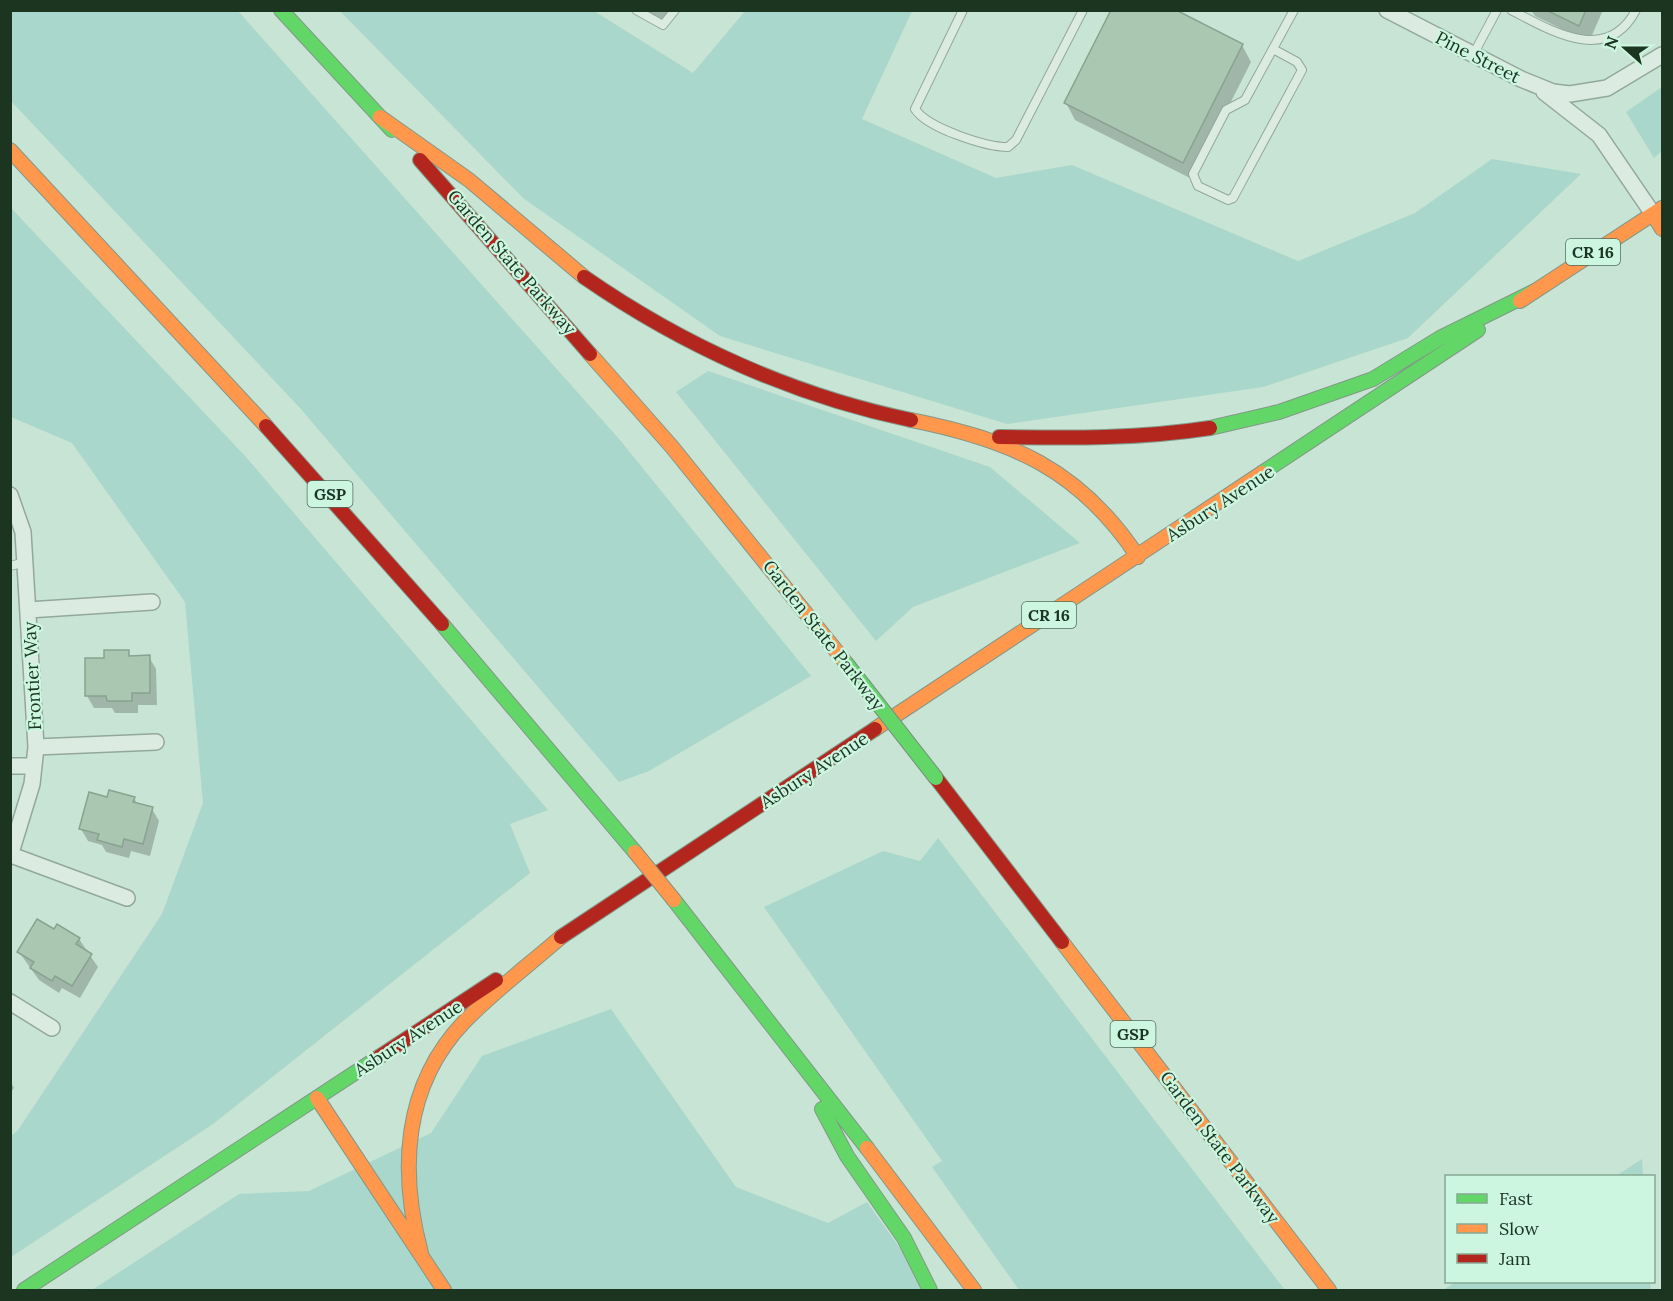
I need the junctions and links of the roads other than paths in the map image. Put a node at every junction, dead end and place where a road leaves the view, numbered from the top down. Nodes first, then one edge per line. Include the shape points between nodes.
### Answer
1 (281, 10) edge
2 (636, 10) edge
3 (675, 10) edge
4 (963, 10) edge
5 (1083, 10) edge
6 (1294, 10) edge
7 (1387, 10) edge
8 (1497, 10) edge
9 (1511, 10) edge
10 (1636, 10) edge
11 (1273, 49) junction
12 (1473, 55) junction
13 (1662, 55) edge
14 (1537, 87) junction
15 (380, 117) junction
16 (10, 150) edge
17 (1658, 211) edge
18 (1662, 229) edge
19 (1534, 291) junction
20 (980, 436) junction
21 (10, 495) edge
22 (1138, 557) junction
23 (26, 562) junction
24 (10, 566) edge
25 (152, 602) dead end
26 (28, 610) junction
27 (156, 742) dead end
28 (36, 747) junction
29 (10, 766) edge
30 (34, 766) junction
31 (11, 855) edge
32 (127, 898) dead end
33 (561, 937) junction
34 (10, 1002) edge
35 (52, 1028) dead end
36 (790, 1046) junction
37 (317, 1098) junction
38 (421, 1253) junction
39 (24, 1290) edge
40 (444, 1290) edge
41 (930, 1290) edge
42 (974, 1290) edge
43 (1329, 1290) edge

1 - 15 main road, Garden State Parkway / GSP
2 - 3 lane via 663,26
4 - 5 lane via 915,109 919,116 952,132 994,147 1008,147 1016,140
6 - 11 lane
7 - 12 street, Pine Street
8 - 12 lane
9 - 10 lane via 1566,38 1596,40 1613,36
11 - 11 lane via 1297,62 1302,70 1233,198 1228,200 1198,186 1193,174 1226,110 1245,100
12 - 14 street, Pine Street
13 - 14 street, Pine Street via 1620,82 1593,92 1570,94
14 - 17 street, Pine Street via 1599,135
15 - 20 main road via 469,181 576,271 669,330 749,368 826,398 882,415
15 - 43 main road, Garden State Parkway / GSP, bridge via 614,378 846,663
16 - 36 main road, GSP, bridge via 353,520 635,852
17 - 18 main road
17 - 19 main road, Asbury Avenue / CR 16
19 - 20 main road via 1440,338 1373,379 1279,412 1215,427 1137,437
19 - 22 main road, Asbury Avenue / CR 16
20 - 22 main road via 1039,460 1074,482 1118,525
21 - 23 street, Frontier Way via 23,532
22 - 33 main road, Asbury Avenue / CR 16
23 - 24 lane
23 - 26 street, Frontier Way
25 - 26 street
26 - 28 street, Frontier Way
27 - 28 street
28 - 30 street, Frontier Way
29 - 30 street
30 - 31 street, Frontier Way
31 - 32 street
33 - 37 main road, Asbury Avenue / CR 16
33 - 38 main road via 464,1022 443,1047 425,1080 412,1119 406,1162 409,1206
34 - 35 street
36 - 41 main road via 847,1156 904,1238
36 - 42 main road, GSP
37 - 38 main road
37 - 39 main road, Asbury Avenue / CR 16
38 - 40 main road

